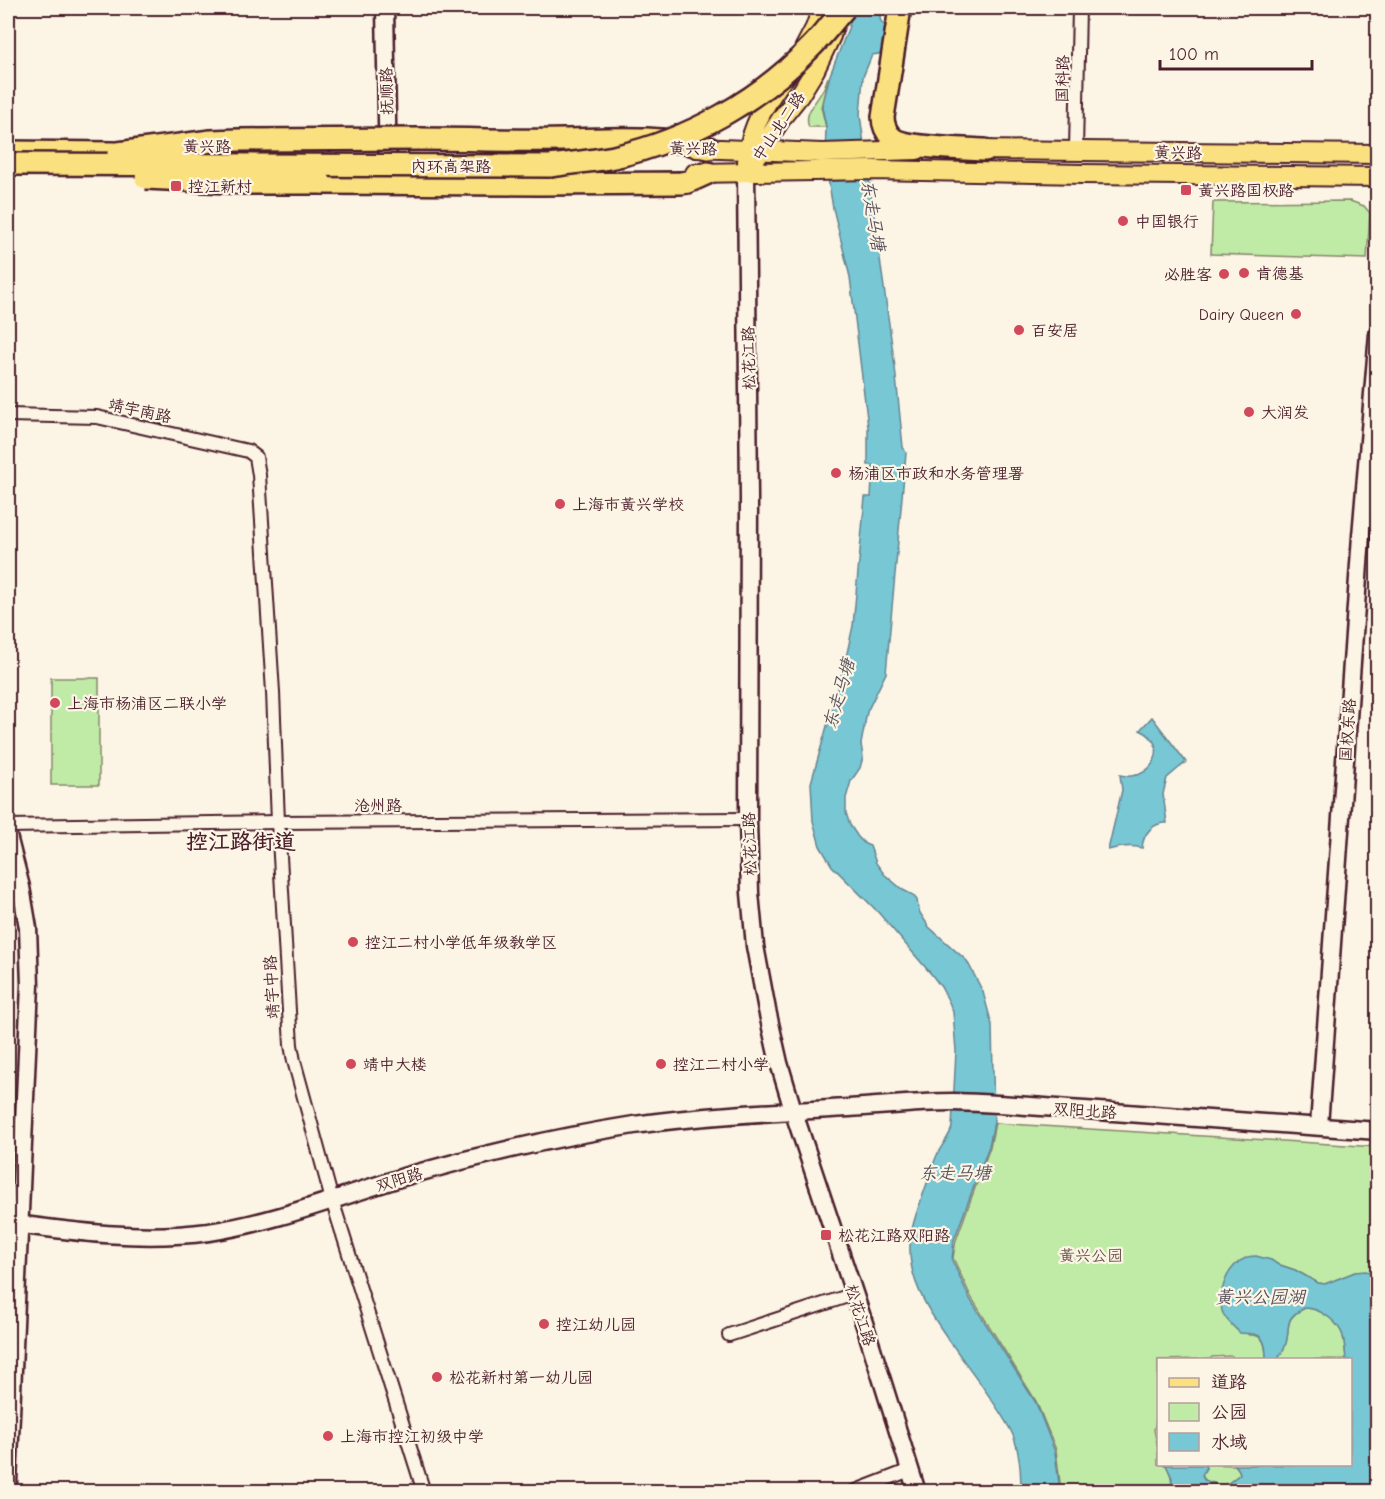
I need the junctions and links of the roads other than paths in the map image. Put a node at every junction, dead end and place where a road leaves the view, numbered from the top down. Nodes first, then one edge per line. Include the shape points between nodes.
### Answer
1 (385, 8) edge
2 (822, 8) edge
3 (828, 8) edge
4 (838, 8) edge
5 (845, 8) edge
6 (1079, 8) edge
7 (900, 9) edge
8 (8, 142) edge
9 (387, 147) junction
10 (708, 148) junction
11 (985, 150) junction
12 (1076, 150) junction
13 (754, 151) junction
14 (8, 152) edge
15 (114, 153) junction
16 (1377, 154) edge
17 (824, 162) junction
18 (8, 165) edge
19 (8, 171) edge
20 (708, 173) junction
21 (746, 173) junction
22 (388, 175) junction
23 (1377, 177) edge
24 (1377, 334) edge
25 (8, 415) edge
26 (1374, 421) edge
27 (258, 462) joint
28 (748, 819) junction
29 (278, 822) junction
30 (8, 826) edge
31 (8, 836) edge
32 (793, 1110) junction
33 (1318, 1126) junction
34 (1377, 1131) edge
35 (332, 1200) junction
36 (13, 1223) edge
37 (854, 1294) junction
38 (729, 1335) dead end
39 (910, 1470) junction
40 (8, 1483) edge
41 (424, 1491) edge
42 (853, 1491) edge
43 (916, 1491) edge

1 - 9 street, 抚顺路
2 - 13 main road, 中山北二路 via 802,52 754,129
3 - 15 highway, 内环高架路, bridge via 783,57 727,98 650,134 581,150
4 - 13 main road, 中山北二路 via 831,36 799,96
5 - 18 highway, 内环高架路, bridge via 813,46 740,105 678,136 613,157 550,166
6 - 12 street, 国科路
7 - 11 highway via 883,117 886,130 893,139 910,144
8 - 9 main road, 黄兴路
9 - 10 main road, 黄兴路
9 - 22 street, 抚顺路
10 - 13 main road, 黄兴路
10 - 15 highway, bridge via 650,139 238,140
11 - 12 main road, 黄兴路
11 - 17 main road, 黄兴路 via 868,152
12 - 16 main road, 黄兴路
13 - 17 main road, 黄兴路
13 - 21 main road, 中山北二路
14 - 15 highway, 内环高架路
17 - 21 main road, 黄兴路
17 - 23 main road, 黄兴路 via 872,170
18 - 20 highway, bridge via 200,181 321,183 681,183
19 - 22 main road, 黄兴路
20 - 21 main road, 黄兴路
20 - 22 main road, 黄兴路
21 - 28 street, 松花江路
24 - 26 street, 国权东路
25 - 27 street, 靖宇南路 via 97,417 248,451
26 - 33 street, 国权东路
27 - 29 street, 靖宇中路
28 - 29 street, 沧州路
28 - 32 street, 松花江路 via 755,946 774,1042
29 - 30 street, 沧州路
29 - 35 street, 靖宇中路 via 291,1045
31 - 36 street via 28,928 30,985
32 - 33 street, 双阳北路 via 906,1103 994,1103
32 - 35 street, 双阳路 via 687,1118 566,1137 454,1163
32 - 37 street, 松花江路
33 - 34 street, 双阳北路
35 - 36 street, 双阳路 via 228,1229 185,1234 137,1236
35 - 41 street, 靖宇中路
36 - 40 street
37 - 38 street
37 - 39 street, 松花江路
39 - 42 street
39 - 43 street, 松花江路

